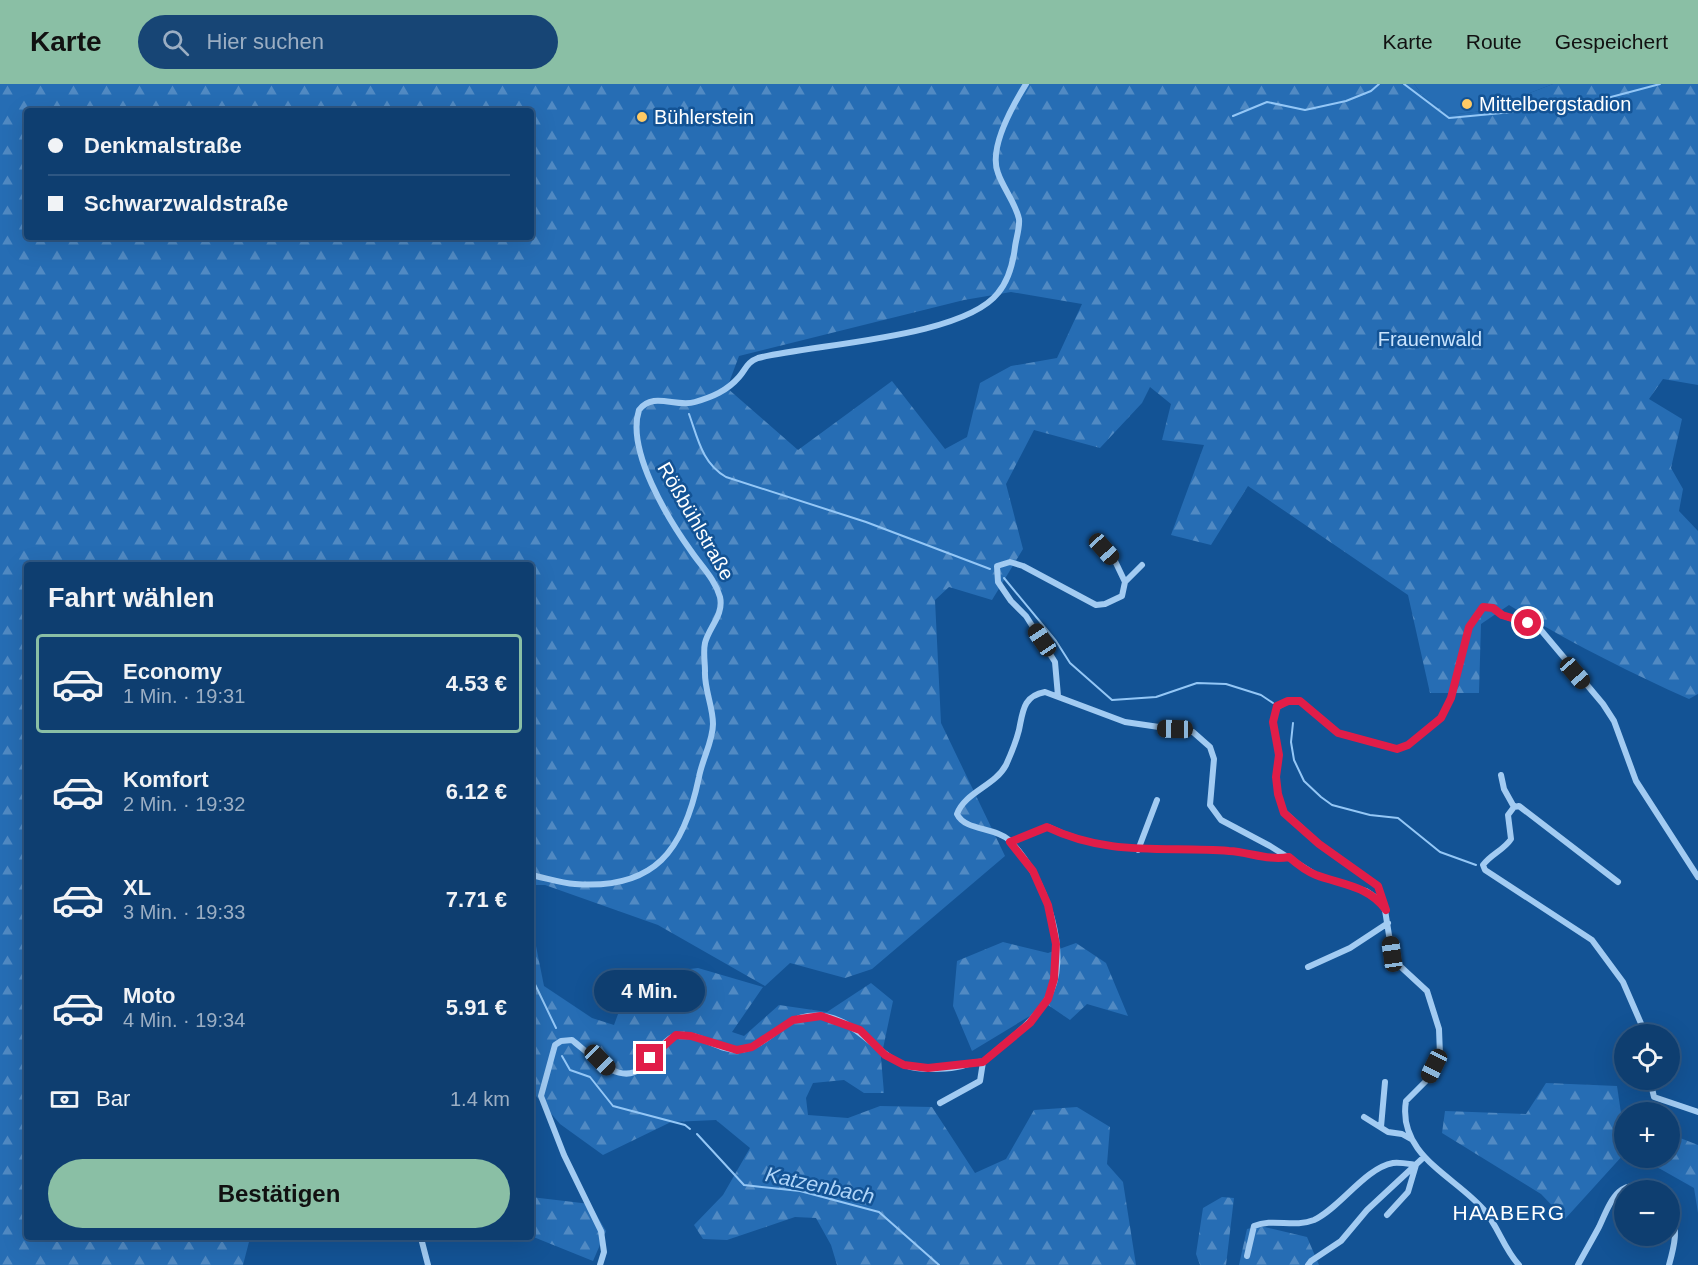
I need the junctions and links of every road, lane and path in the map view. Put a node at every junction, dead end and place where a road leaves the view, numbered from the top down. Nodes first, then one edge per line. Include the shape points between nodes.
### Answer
1 (1026, 84) edge
2 (1104, 549) dead end
3 (1143, 565) dead end
4 (1125, 582) junction
5 (1058, 696) junction
6 (1501, 775) dead end
7 (1157, 800) dead end
8 (1514, 807) junction
9 (1010, 842) junction
10 (1138, 850) junction
11 (1289, 857) junction
12 (534, 877) edge
13 (1698, 877) edge
14 (1618, 882) dead end
15 (1386, 910) junction
16 (1388, 923) junction
17 (1308, 967) dead end
18 (1641, 1024) edge
19 (983, 1062) junction
20 (1385, 1082) dead end
21 (1652, 1090) edge
22 (940, 1103) dead end
23 (1698, 1112) edge
24 (1364, 1117) dead end
25 (1381, 1127) junction
26 (1412, 1140) junction
27 (1424, 1156) junction
28 (1416, 1165) junction
29 (1614, 1196) edge
30 (1387, 1215) dead end
31 (422, 1240) edge
32 (1675, 1246) edge
33 (1247, 1256) dead end
34 (428, 1265) edge
35 (600, 1265) edge
36 (1308, 1265) edge
37 (1519, 1265) edge
38 (1578, 1265) edge
39 (1669, 1265) edge

1 - 12 street, Rößbühlstraße via 1006,117 998,152 996,171 1019,220 1013,264 998,294 966,314 910,331 758,358 748,362 740,376 718,394 687,405 654,401 639,410 636,425 640,454 683,540 704,567 720,599 720,610 705,643 712,732 695,802 682,833 658,864 628,882 607,885
2 - 4 street
3 - 4 street
4 - 5 street via 1122,596 1096,605 1023,566 1010,562 998,566 998,582 1026,616 1055,662
5 - 9 street via 1045,692 1026,701 1002,772 962,805 957,814 966,823
5 - 11 street via 1125,722 1193,732 1210,747 1214,759 1210,805 1221,820
6 - 8 street
7 - 10 street
8 - 14 street via 1525,809
8 - 18 street via 1508,815 1511,838 1506,847 1489,858 1485,870 1592,940 1623,982
9 - 10 street via 1047,827 1088,843
9 - 19 street via 1033,871 1048,905 1056,944 1054,979 1048,999 1030,1023
10 - 11 street
11 - 15 street via 1316,875 1366,891
13 - 15 street via 1636,781 1614,721 1603,704 1540,629 1483,607 1469,627 1451,698 1441,718 1408,745 1397,749 1338,733 1300,701 1277,706 1273,722 1279,755 1276,777 1284,813 1319,844 1378,886
15 - 16 street
16 - 17 street via 1350,948
16 - 26 street via 1392,954 1427,991 1439,1029 1440,1054 1429,1078 1406,1101
19 - 22 street via 980,1081
19 - 35 street via 928,1068 904,1065 885,1055 860,1030 821,1016 793,1020 752,1047 737,1050 676,1035 641,1069 629,1074 609,1070 572,1040 561,1041 555,1045 542,1096 564,1155 601,1231 604,1252
20 - 25 street
21 - 23 street via 1654,1098
24 - 25 street
25 - 26 street
26 - 27 street
27 - 28 street
27 - 37 street via 1485,1211
28 - 30 street via 1408,1191
28 - 33 street via 1385,1166 1313,1220 1254,1226
28 - 36 street via 1374,1203 1341,1241
29 - 38 street
31 - 34 street
32 - 39 street

